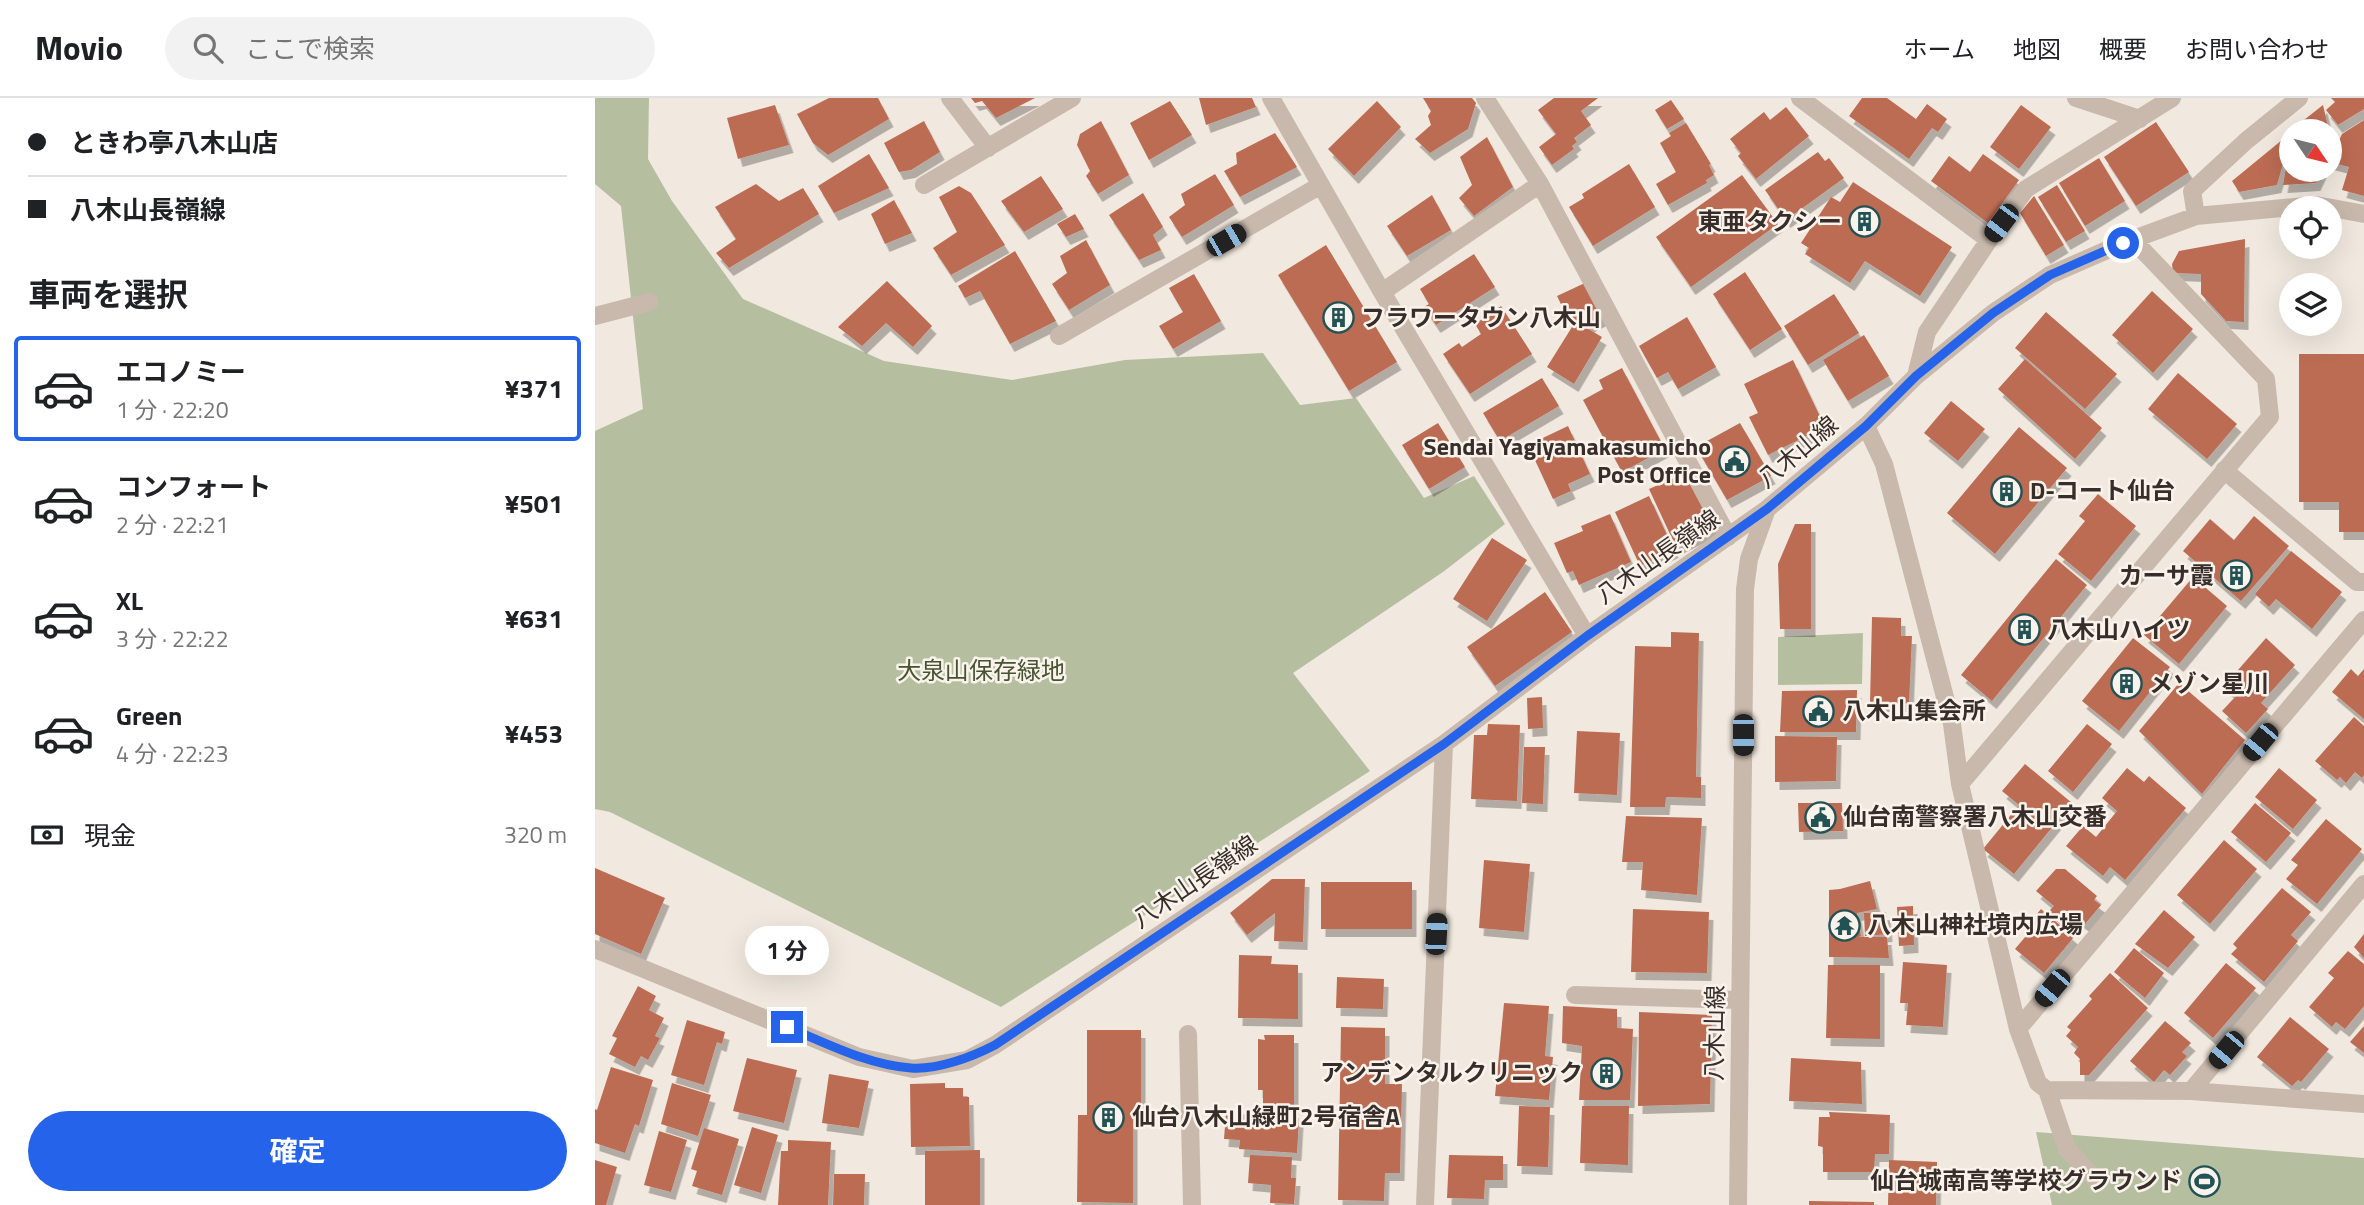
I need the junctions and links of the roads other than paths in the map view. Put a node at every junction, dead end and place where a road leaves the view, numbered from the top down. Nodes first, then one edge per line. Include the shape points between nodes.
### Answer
1 (950, 98) edge
2 (1072, 98) edge
3 (1271, 98) edge
4 (1486, 98) edge
5 (1800, 98) edge
6 (2077, 98) edge
7 (2172, 98) edge
8 (2299, 98) edge
9 (2140, 119) junction
10 (988, 148) junction
11 (1540, 184) junction
12 (923, 185) dead end
13 (1321, 185) junction
14 (2364, 214) edge
15 (2196, 216) junction
16 (2133, 239) junction
17 (1989, 240) junction
18 (1382, 292) junction
19 (649, 302) dead end
20 (595, 316) edge
21 (1059, 336) dead end
22 (1916, 376) junction
23 (1866, 426) junction
24 (2224, 470) junction
25 (1767, 509) junction
26 (1728, 537) junction
27 (2364, 582) edge
28 (2364, 620) edge
29 (1587, 636) junction
30 (1444, 744) junction
31 (1960, 784) junction
32 (2364, 884) edge
33 (595, 949) edge
34 (1575, 995) dead end
35 (1740, 1000) junction
36 (2018, 1029) junction
37 (1188, 1034) dead end
38 (2047, 1090) junction
39 (2191, 1091) junction
40 (2364, 1104) edge
41 (2098, 1182) dead end
42 (1192, 1205) edge
43 (1425, 1205) edge
44 (1738, 1205) edge

1 - 10 street
2 - 10 street
3 - 13 street
4 - 11 street
5 - 17 street
6 - 9 street
7 - 9 street
8 - 15 street via 2192,191
9 - 17 street via 2027,189
10 - 12 street
11 - 18 street
11 - 26 street
13 - 18 street
13 - 21 street
14 - 15 street, 八木山線 via 2316,205
15 - 16 street, 八木山線
16 - 22 street, 八木山線 via 2050,275 1993,313
16 - 24 street via 2266,379 2270,417
17 - 22 street via 1927,332
18 - 29 street
19 - 20 street
22 - 23 street, 八木山線
23 - 25 street, 八木山線
23 - 31 street via 1884,464 1905,542 1952,724
24 - 27 street via 2357,582
24 - 31 street
25 - 26 street, 八木山長嶺線
25 - 35 street, 八木山線 via 1749,559 1745,589
26 - 29 street, 八木山長嶺線
28 - 36 street
29 - 30 street, 八木山長嶺線
30 - 33 street, 八木山長嶺線 via 967,1060 913,1069 859,1057
30 - 43 street
31 - 36 street
32 - 39 street
34 - 35 street
35 - 44 street, 八木山線
36 - 38 street via 2038,1083
37 - 42 street
38 - 39 street
38 - 41 street via 2067,1149
39 - 40 street

